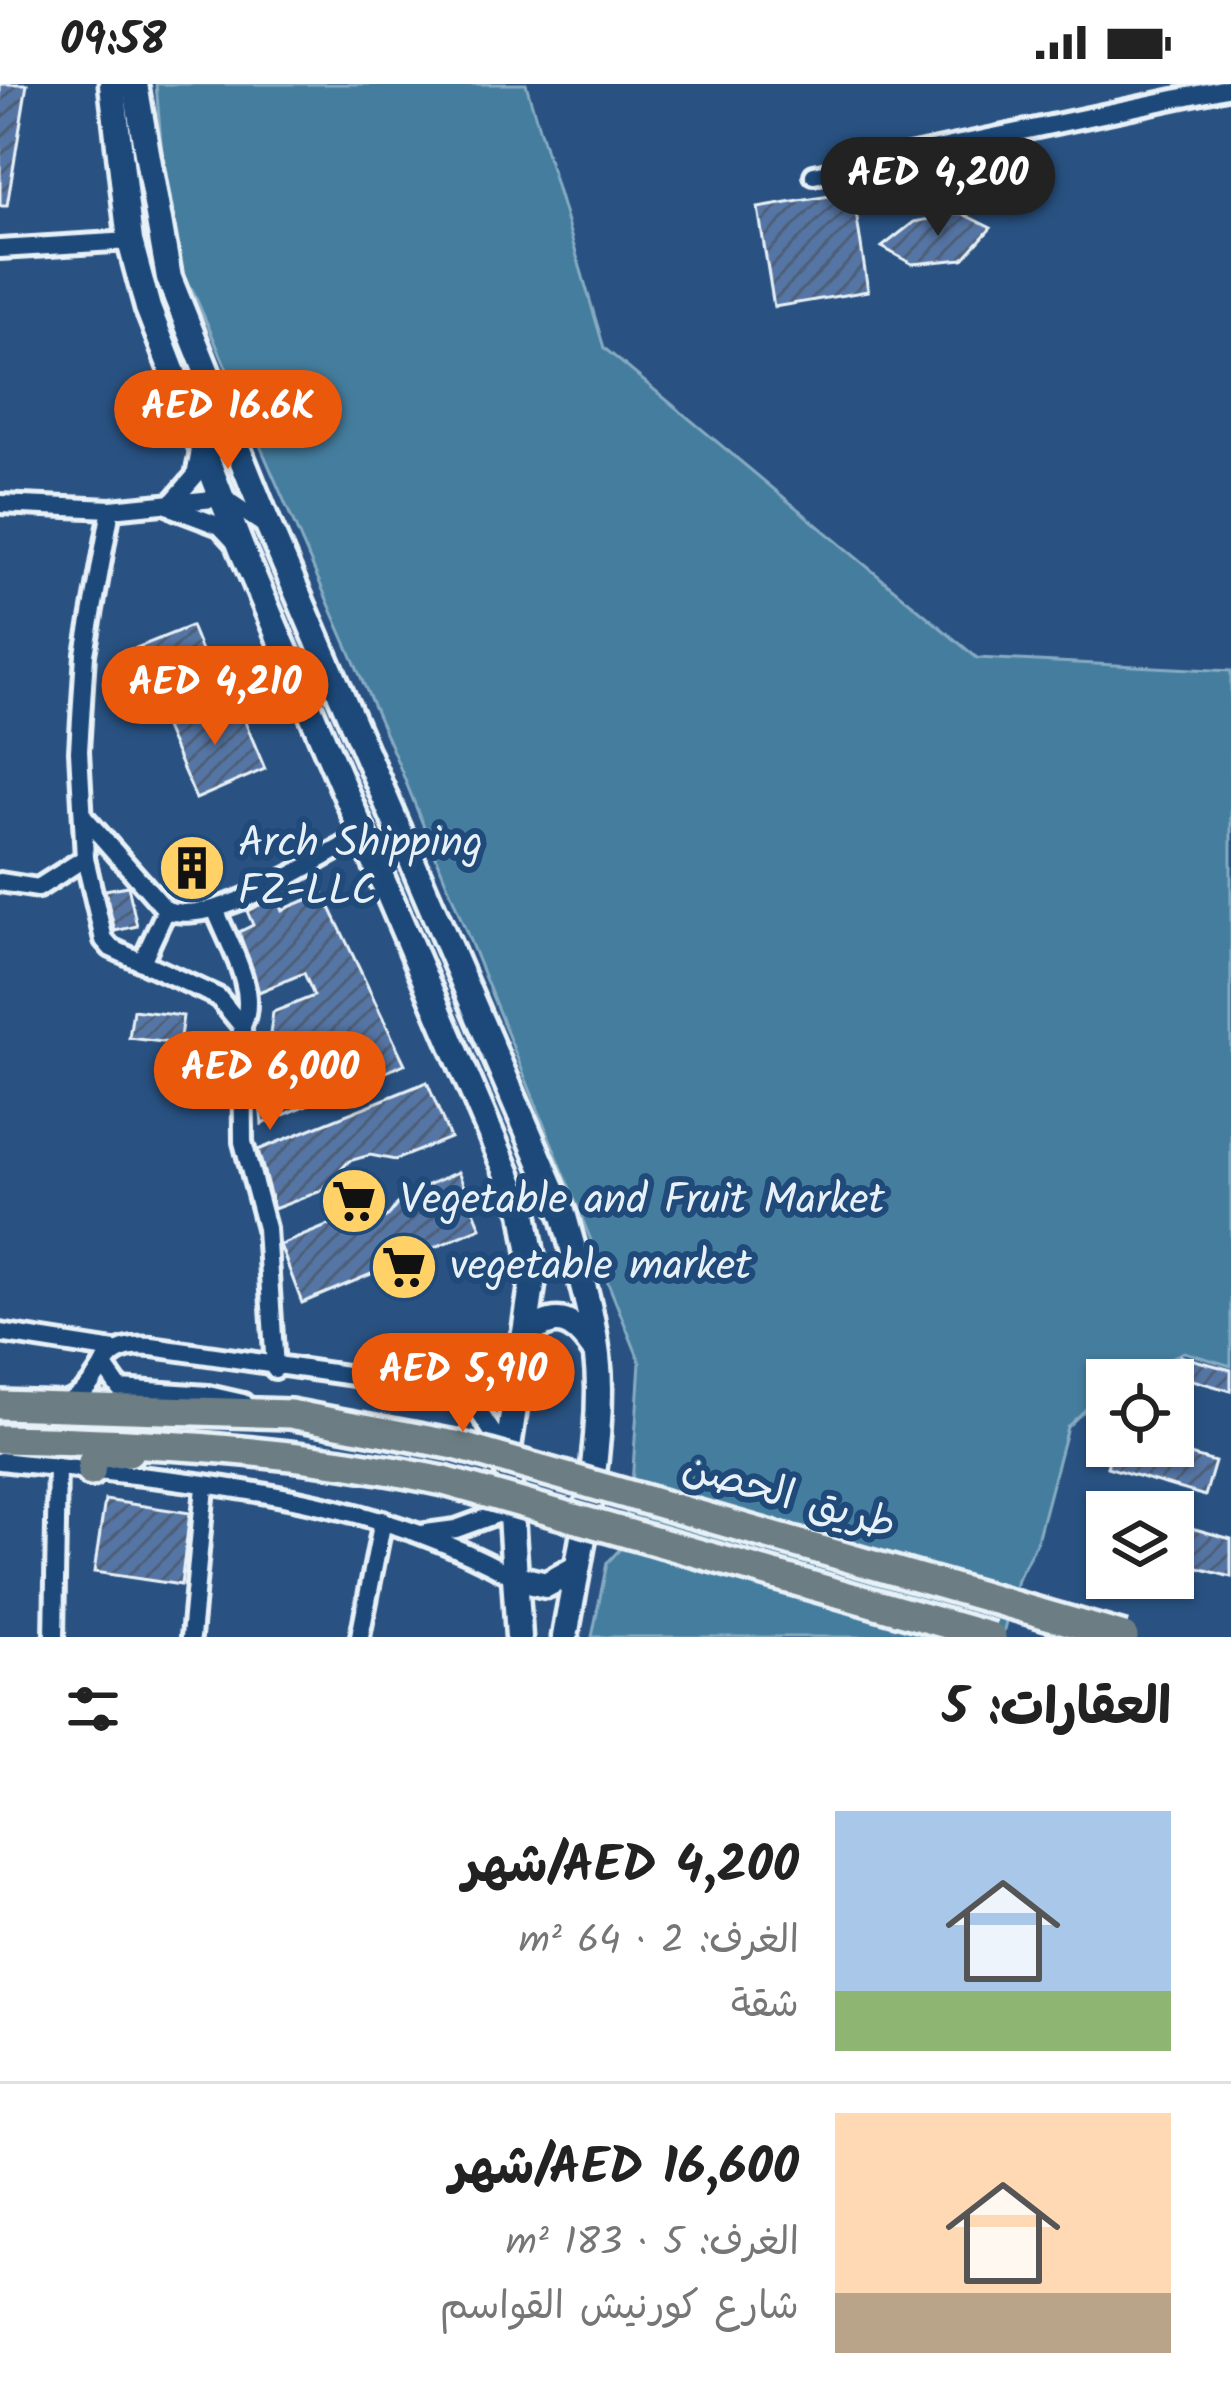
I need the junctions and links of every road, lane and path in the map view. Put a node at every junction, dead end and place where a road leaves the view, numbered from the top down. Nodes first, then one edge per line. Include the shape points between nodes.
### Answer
1 (112, 84) edge
2 (135, 84) edge
3 (1231, 87) edge
4 (814, 175) dead end
5 (130, 241) junction
6 (0, 249) edge
7 (202, 445) junction
8 (224, 498) junction
9 (0, 504) edge
10 (169, 506) junction
11 (111, 509) junction
12 (269, 527) junction
13 (242, 550) junction
14 (86, 818) junction
15 (364, 835) junction
16 (85, 858) junction
17 (0, 883) edge
18 (166, 910) junction
19 (216, 911) junction
20 (142, 962) junction
21 (242, 1026) junction
22 (0, 1333) edge
23 (523, 1338) junction
24 (596, 1352) junction
25 (108, 1358) junction
26 (275, 1369) junction
27 (443, 1389) junction
28 (0, 1405) edge
29 (57, 1406) junction
30 (290, 1414) junction
31 (0, 1439) edge
32 (507, 1455) junction
33 (0, 1461) edge
34 (57, 1467) junction
35 (91, 1472) junction
36 (444, 1481) junction
37 (206, 1487) junction
38 (508, 1510) junction
39 (382, 1520) junction
40 (425, 1534) junction
41 (577, 1568) junction
42 (516, 1578) junction
43 (54, 1630) edge
44 (39, 1637) edge
45 (191, 1637) edge
46 (360, 1637) edge
47 (519, 1637) edge
48 (565, 1637) edge
49 (992, 1637) edge
50 (1124, 1637) edge

1 - 5 main road
2 - 12 main road via 170,278
3 - 4 street
5 - 6 street
5 - 7 main road
7 - 8 main road
7 - 10 street via 195,476
8 - 10 street
8 - 12 street
8 - 13 main road
9 - 11 street
10 - 11 street
10 - 13 street via 220,526
11 - 14 street via 85,654 79,752
12 - 24 main road via 530,1129 564,1216
13 - 15 main road
14 - 16 street
14 - 18 street
15 - 19 street
15 - 23 main road via 524,1212 534,1272
16 - 17 street via 38,888
16 - 20 street via 104,940
18 - 19 street
18 - 20 street
19 - 21 street via 245,985
20 - 21 street via 218,997
21 - 26 street via 243,1142 266,1228
22 - 25 street
23 - 24 main road via 543,1320 567,1320
23 - 27 street via 477,1377
23 - 32 main road
24 - 41 main road via 595,1460
25 - 26 street via 152,1347
25 - 29 street via 93,1387
25 - 30 street via 120,1389 208,1395
26 - 27 street
27 - 32 street via 477,1409
28 - 29 main road, طريق الحصن
29 - 30 main road, طريق الحصن
30 - 50 main road, طريق الحصن, bridge via 455,1445
31 - 36 main road, طريق الحصن via 186,1442
32 - 38 main road
33 - 34 street
34 - 35 street
34 - 43 street
35 - 36 main road via 101,1454 119,1452
35 - 37 street
36 - 49 main road, طريق الحصن, bridge
37 - 39 street
37 - 45 street
38 - 40 street
38 - 42 main road
39 - 40 street
39 - 46 street
40 - 42 street
41 - 42 main road via 546,1585
41 - 48 main road
42 - 47 main road
43 - 44 street

